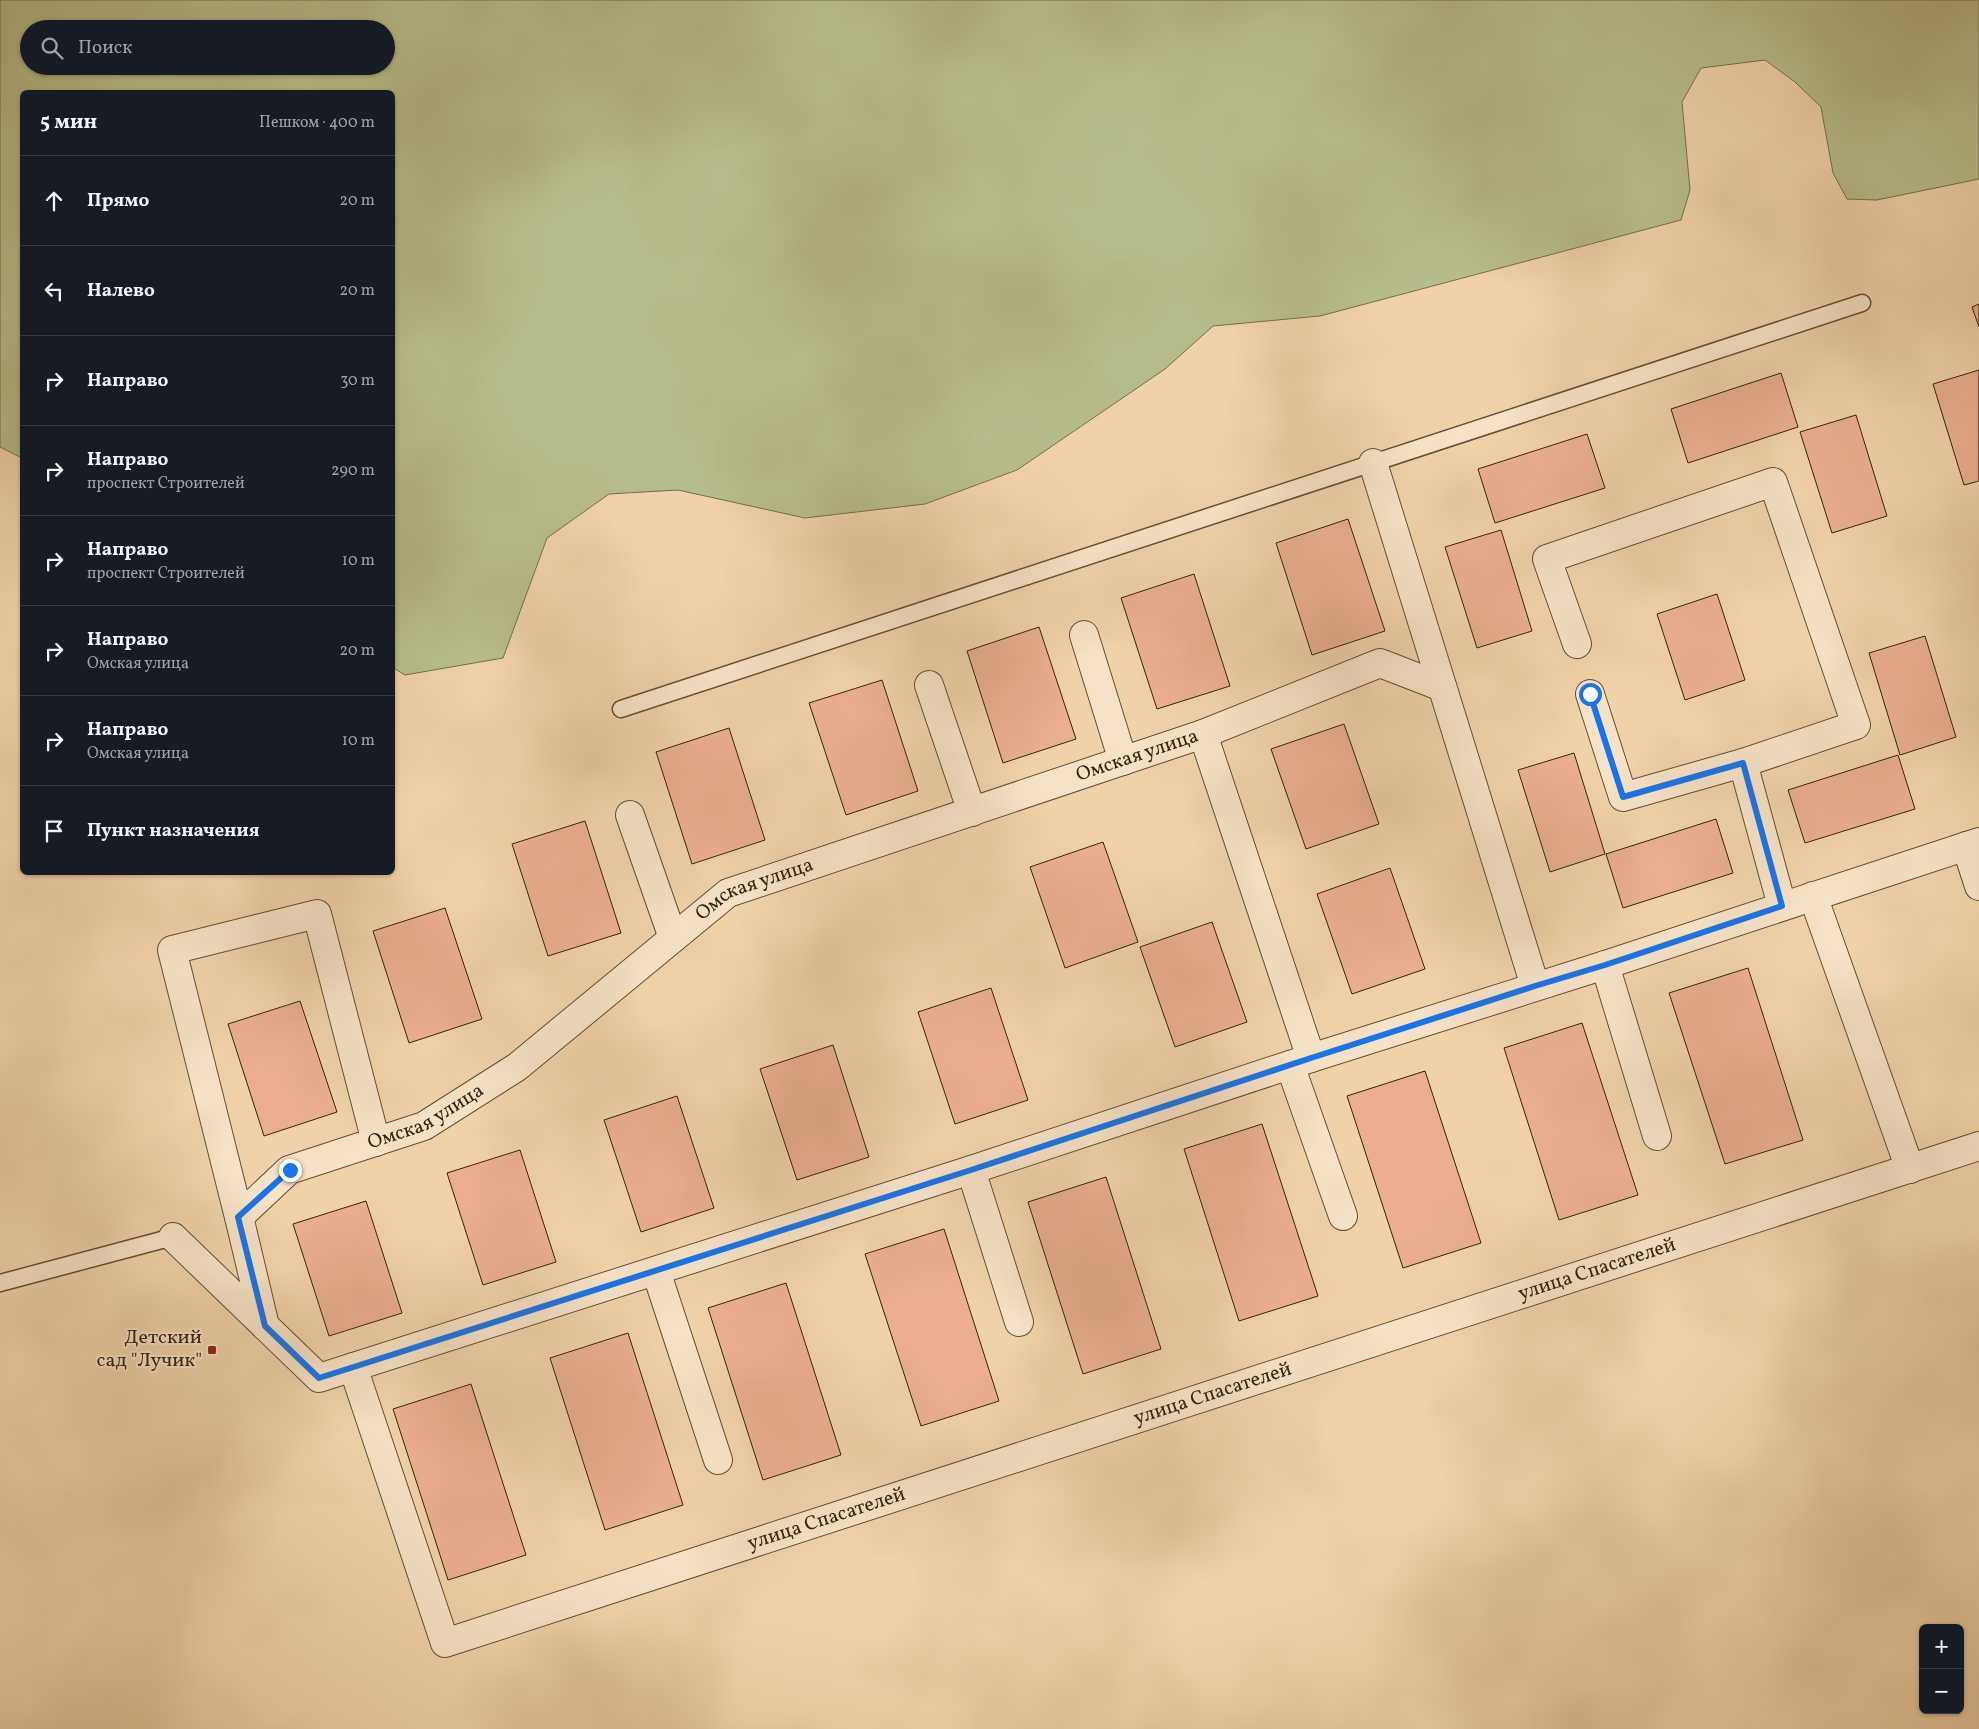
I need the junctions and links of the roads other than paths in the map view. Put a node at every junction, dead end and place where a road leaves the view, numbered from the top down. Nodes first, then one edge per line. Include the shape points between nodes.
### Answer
1 (1862, 303) dead end
2 (1373, 463) junction
3 (1084, 635) dead end
4 (1577, 644) dead end
5 (929, 685) dead end
6 (1442, 687) junction
7 (1590, 694) dead end
8 (622, 709) dead end
9 (1203, 734) junction
10 (1123, 761) junction
11 (1743, 763) junction
12 (972, 812) junction
13 (630, 815) dead end
14 (1972, 844) edge
15 (1979, 886) edge
16 (1813, 896) junction
17 (1782, 906) junction
18 (673, 938) junction
19 (1605, 965) junction
20 (1535, 986) junction
21 (1301, 1061) junction
22 (1657, 1136) dead end
23 (376, 1142) junction
24 (1979, 1146) edge
25 (1910, 1169) junction
26 (971, 1170) junction
27 (1343, 1216) dead end
28 (238, 1217) junction
29 (173, 1237) joint
30 (656, 1271) junction
31 (0, 1283) edge
32 (1019, 1322) dead end
33 (265, 1326) junction
34 (353, 1368) junction
35 (718, 1460) dead end

1 - 2 lane
2 - 6 street
2 - 8 lane
3 - 10 street
4 - 11 street via 1547,559 1773,482 1856,725
5 - 12 street
6 - 9 street, Омская улица via 1380,663
6 - 20 street
7 - 11 street via 1623,797
9 - 10 street, Омская улица
9 - 21 street
10 - 12 street, Омская улица
11 - 17 street
12 - 18 street, Омская улица via 728,893
13 - 18 street
14 - 15 street
14 - 16 street
16 - 17 street
16 - 25 street
17 - 19 street
18 - 23 street, Омская улица via 518,1066 424,1126
19 - 20 street
19 - 22 street
20 - 21 street
21 - 26 street
21 - 27 street
23 - 28 street, Омская улица via 290,1170
23 - 28 street via 316,914 172,950
24 - 25 street, улица Спасателей
25 - 34 street, улица Спасателей via 445,1643
26 - 30 street
26 - 32 street
28 - 33 street
29 - 31 lane
29 - 33 street
30 - 34 street
30 - 35 street
33 - 34 street via 319,1378

